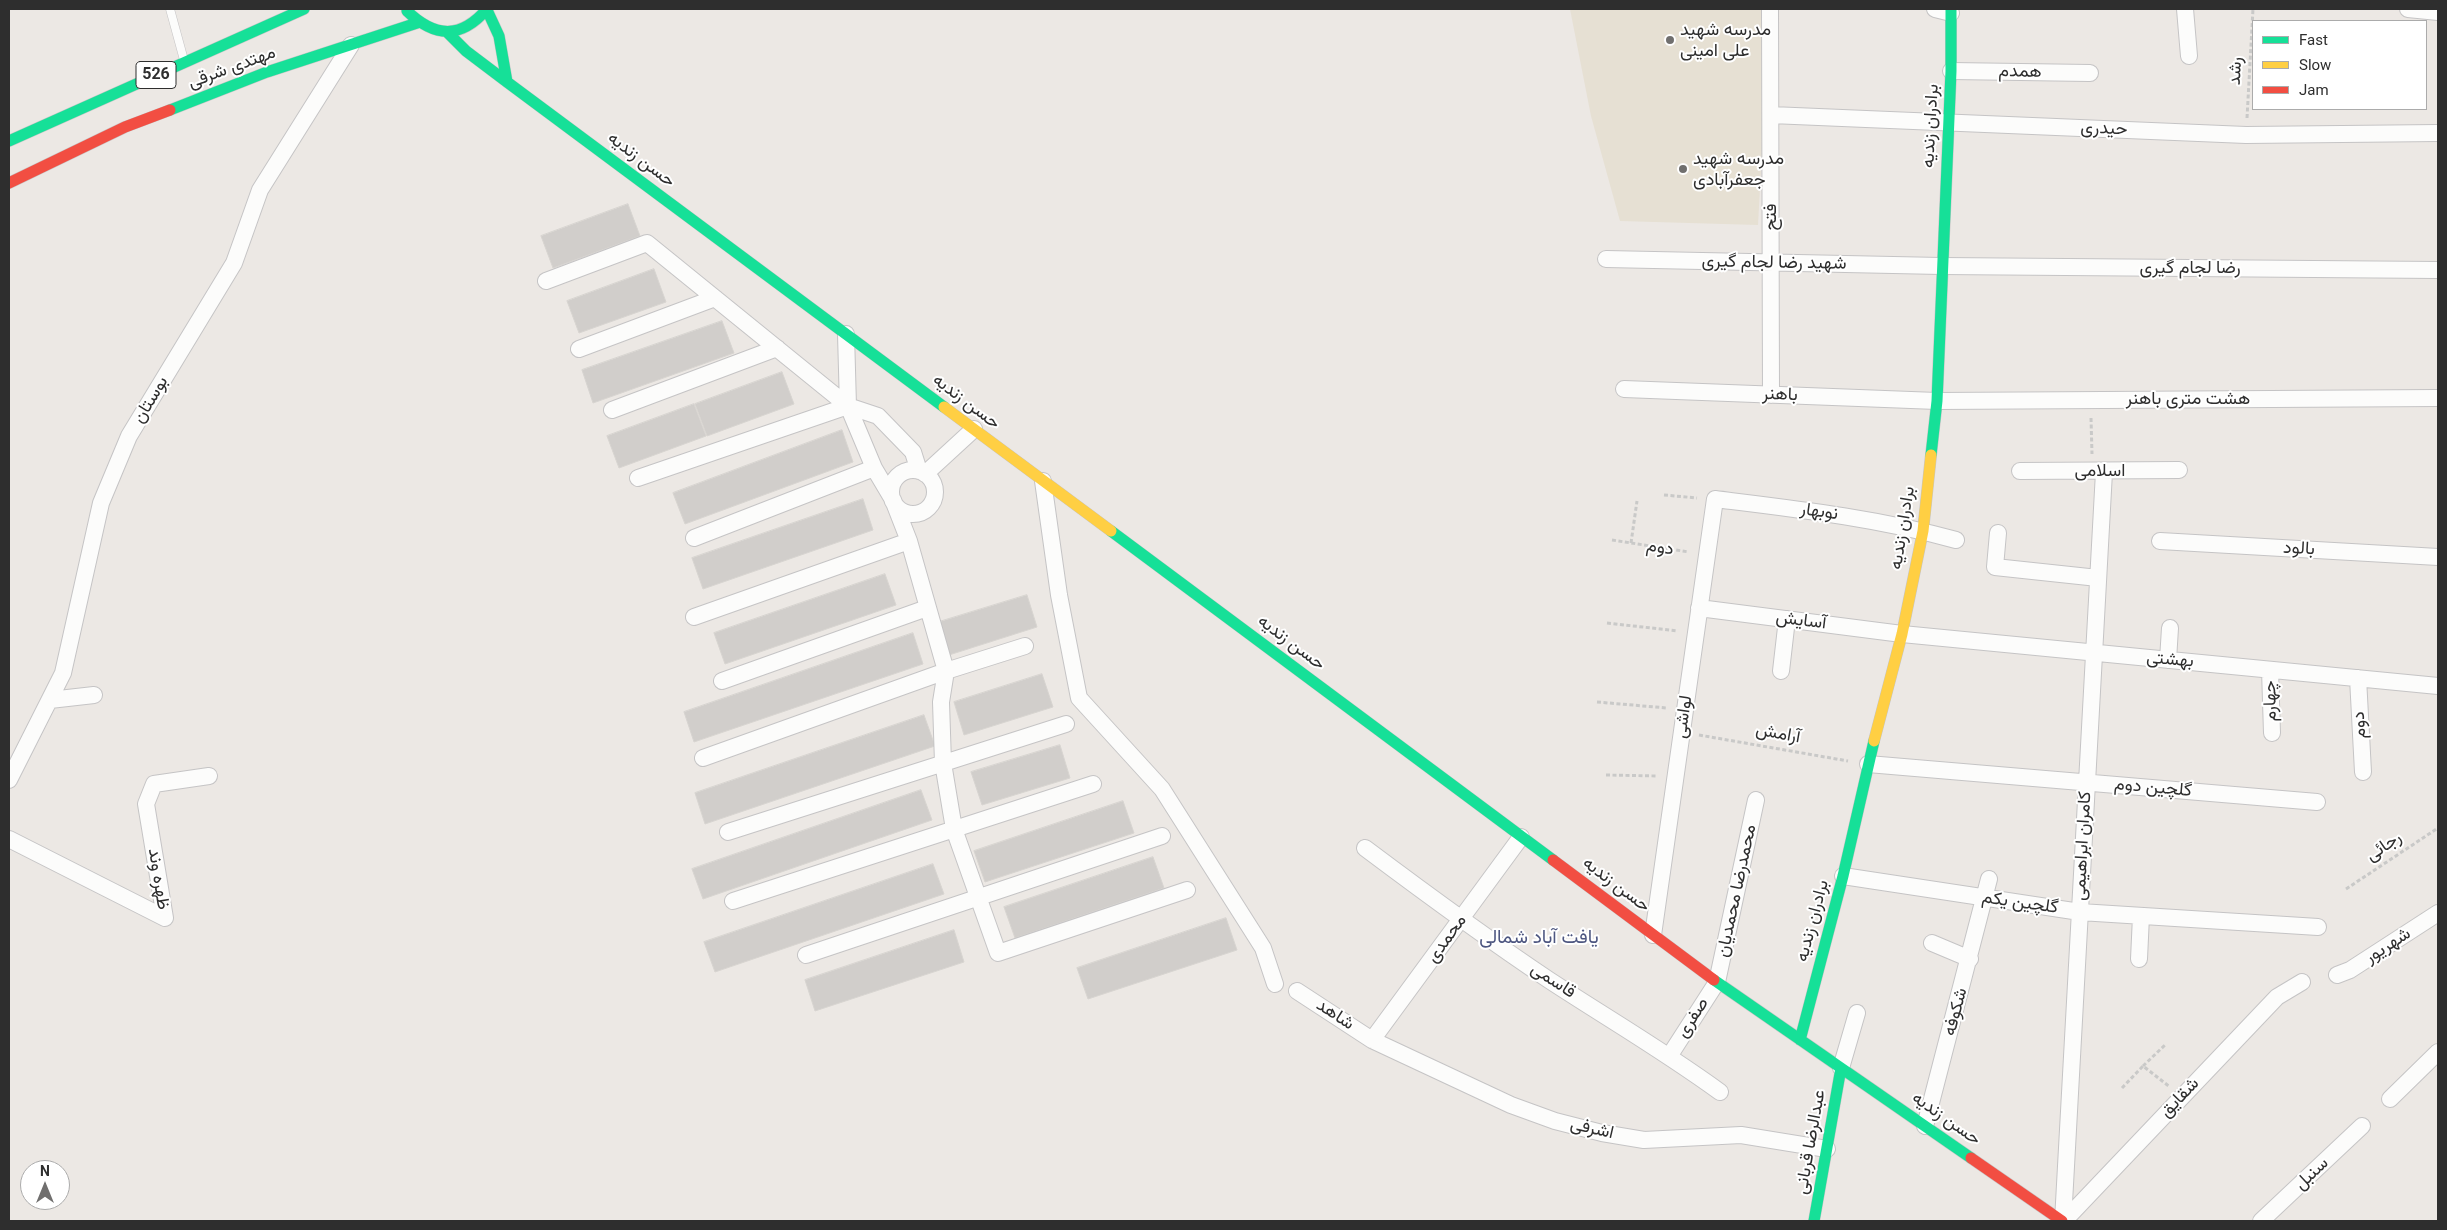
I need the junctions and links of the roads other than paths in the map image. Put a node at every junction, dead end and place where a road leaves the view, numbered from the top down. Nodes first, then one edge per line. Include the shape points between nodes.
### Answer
1 (170, 9) edge
2 (304, 9) edge
3 (406, 9) edge
4 (487, 9) edge
5 (1770, 9) edge
6 (1935, 9) edge
7 (2185, 9) edge
8 (2408, 9) edge
9 (1951, 11) edge
10 (2438, 12) edge
11 (417, 23) junction
12 (447, 32) junction
13 (351, 45) junction
14 (2189, 56) dead end
15 (185, 62) junction
16 (1951, 71) junction
17 (2090, 73) dead end
18 (507, 82) junction
19 (1771, 115) junction
20 (1949, 123) junction
21 (2438, 132) edge
22 (9, 141) edge
23 (9, 183) edge
24 (1606, 259) dead end
25 (1771, 262) junction
26 (1941, 266) junction
27 (2438, 270) edge
28 (546, 281) dead end
29 (715, 298) junction
30 (846, 334) junction
31 (777, 348) junction
32 (579, 349) dead end
33 (1624, 389) dead end
34 (1771, 395) junction
35 (2438, 398) edge
36 (1937, 401) junction
37 (848, 406) junction
38 (612, 410) dead end
39 (974, 430) junction
40 (874, 468) junction
41 (2180, 470) dead end
42 (2020, 471) dead end
43 (2098, 472) junction
44 (922, 473) junction
45 (638, 478) dead end
46 (1043, 481) junction
47 (1715, 499) joint
48 (893, 500) junction
49 (1923, 531) junction
50 (1998, 534) dead end
51 (694, 538) dead end
52 (1956, 540) dead end
53 (909, 541) junction
54 (2160, 541) dead end
55 (2438, 557) edge
56 (2098, 578) junction
57 (927, 608) junction
58 (1699, 608) junction
59 (694, 616) dead end
60 (1786, 619) junction
61 (2170, 628) dead end
62 (1902, 634) junction
63 (1025, 646) dead end
64 (2094, 653) junction
65 (2168, 660) junction
66 (2270, 670) junction
67 (946, 671) junction
68 (1781, 671) dead end
69 (2358, 678) junction
70 (722, 681) dead end
71 (2438, 686) edge
72 (94, 695) dead end
73 (50, 700) junction
74 (1066, 724) dead end
75 (2272, 733) dead end
76 (703, 758) dead end
77 (943, 763) junction
78 (1868, 764) junction
79 (2363, 772) dead end
80 (209, 776) dead end
81 (9, 780) edge
82 (2087, 782) junction
83 (1093, 784) dead end
84 (1756, 800) dead end
85 (2317, 802) dead end
86 (954, 829) junction
87 (728, 832) dead end
88 (1162, 836) dead end
89 (1521, 837) junction
90 (9, 839) edge
91 (1365, 848) dead end
92 (1843, 876) junction
93 (1989, 879) dead end
94 (1187, 890) dead end
95 (976, 898) junction
96 (1986, 898) junction
97 (733, 901) dead end
98 (2080, 912) junction
99 (2438, 914) edge
100 (2141, 916) junction
101 (1461, 921) junction
102 (2318, 927) dead end
103 (1653, 935) junction
104 (1932, 943) dead end
105 (806, 955) dead end
106 (2139, 958) dead end
107 (1970, 959) junction
108 (2337, 975) dead end
109 (1717, 982) junction
110 (2302, 982) dead end
111 (1275, 984) dead end
112 (1297, 991) dead end
113 (1856, 1013) dead end
114 (1372, 1040) junction
115 (1800, 1040) junction
116 (2438, 1052) edge
117 (1670, 1055) junction
118 (1841, 1068) junction
119 (1720, 1092) dead end
120 (2390, 1099) dead end
121 (1925, 1126) junction
122 (2362, 1126) dead end
123 (1827, 1149) junction
124 (1814, 1221) edge
125 (2063, 1221) edge
126 (2261, 1221) edge

1 - 15 lane
2 - 15 street, مهتدی شرقی / 526
3 - 11 street
4 - 12 street via 476,22
4 - 18 street via 499,36
5 - 19 street, فتح
6 - 9 street
7 - 14 street
8 - 10 street
9 - 16 street, برادران زندیه
11 - 12 street
11 - 13 street, مهتدی شرقی
12 - 18 street, حسن زندیه
13 - 23 street, مهتدی شرقی via 268,72 125,127
13 - 73 street, بوستان via 260,190 234,263 129,436 101,503 63,673
15 - 22 street, مهتدی شرقی / 526
16 - 17 street, همدم
16 - 20 street, برادران زندیه
18 - 30 street, حسن زندیه
19 - 20 street, حیدری
19 - 25 street, فتح
20 - 21 street, حیدری via 2246,135
20 - 26 street, برادران زندیه
24 - 25 street, شهید رضا لجام گیری
25 - 26 street, شهید رضا لجام گیری
25 - 34 street, فتح
26 - 27 street, رضا لجام گیری
26 - 36 street, برادران زندیه
28 - 29 street via 647,243
29 - 31 street
29 - 32 street
30 - 37 street
30 - 39 street, حسن زندیه
31 - 37 street
31 - 38 street
33 - 34 street, باهنر
34 - 36 street, باهنر
35 - 36 street, هشت متری باهنر
36 - 49 street, برادران زندیه
37 - 40 street
37 - 44 street via 878,416 913,452
37 - 45 street
39 - 44 street
39 - 46 street, حسن زندیه
40 - 48 street
40 - 51 street
41 - 43 street, اسلامی
42 - 43 street, اسلامی
43 - 56 street, کامران ابراهیمی
44 - 48 street via 912,471 899,475 892,486
44 - 48 street via 934,486 934,501 930,507 909,514
46 - 89 street, حسن زندیه
46 - 111 street via 1059,595 1079,698 1162,789 1263,948
47 - 49 street, نوبهار via 1838,514
47 - 58 street, لواشی
48 - 53 street
49 - 52 street
49 - 62 street, برادران زندیه
50 - 56 street via 1995,567
53 - 57 street
53 - 59 street
54 - 55 street, بالود
56 - 64 street, کامران ابراهیمی
57 - 67 street
57 - 70 street
58 - 60 street, آسایش
58 - 103 street, لواشی
60 - 62 street, آسایش
60 - 68 street
61 - 65 street
62 - 64 street, بهشتی
62 - 78 street, برادران زندیه
63 - 67 street
64 - 65 street, بهشتی
64 - 82 street, کامران ابراهیمی
65 - 66 street, بهشتی
66 - 69 street, بهشتی
66 - 75 street, چهارم
67 - 76 street
67 - 77 street via 941,702
69 - 71 street, بهشتی
69 - 79 street, دوم
72 - 73 street
73 - 81 street, بوستان
74 - 77 street
77 - 86 street
77 - 87 street
78 - 82 street, گلچین دوم
78 - 92 street, برادران زندیه
80 - 90 street, ظهره وند via 154,784 146,804 165,918
82 - 85 street, گلچین دوم
82 - 98 street, کامران ابراهیمی
83 - 86 street
84 - 109 street, محمدرضا محمدیان
86 - 95 street
86 - 97 street
88 - 95 street
89 - 101 street, محمدی
89 - 103 street, حسن زندیه
91 - 101 street, قاسمی
92 - 96 street, گلچین یکم
92 - 115 street, برادران زندیه
93 - 96 street, شکوفه
94 - 95 street via 998,954
95 - 105 street
96 - 98 street, گلچین یکم
96 - 107 street, شکوفه
98 - 100 street, گلچین یکم
98 - 125 street, کامران ابراهیمی
99 - 108 street, شهریور
100 - 102 street, گلچین یکم
100 - 106 street
101 - 114 street, محمدی
101 - 117 street, قاسمی
103 - 109 street, حسن زندیه
104 - 107 street
107 - 121 street, شکوفه
109 - 115 street, حسن زندیه
109 - 117 street, صفری
110 - 125 street, شقایق via 2277,997
112 - 114 street, شاهد
113 - 118 street
114 - 123 street, اشرفی via 1511,1105 1602,1133 1644,1140 1741,1136
115 - 118 street, حسن زندیه
116 - 120 street
117 - 119 street, قاسمی
118 - 121 street, حسن زندیه
118 - 123 street, عبدالرضا قربانی
121 - 125 street, حسن زندیه
122 - 126 street, سنبل
123 - 124 street, عبدالرضا قربانی

